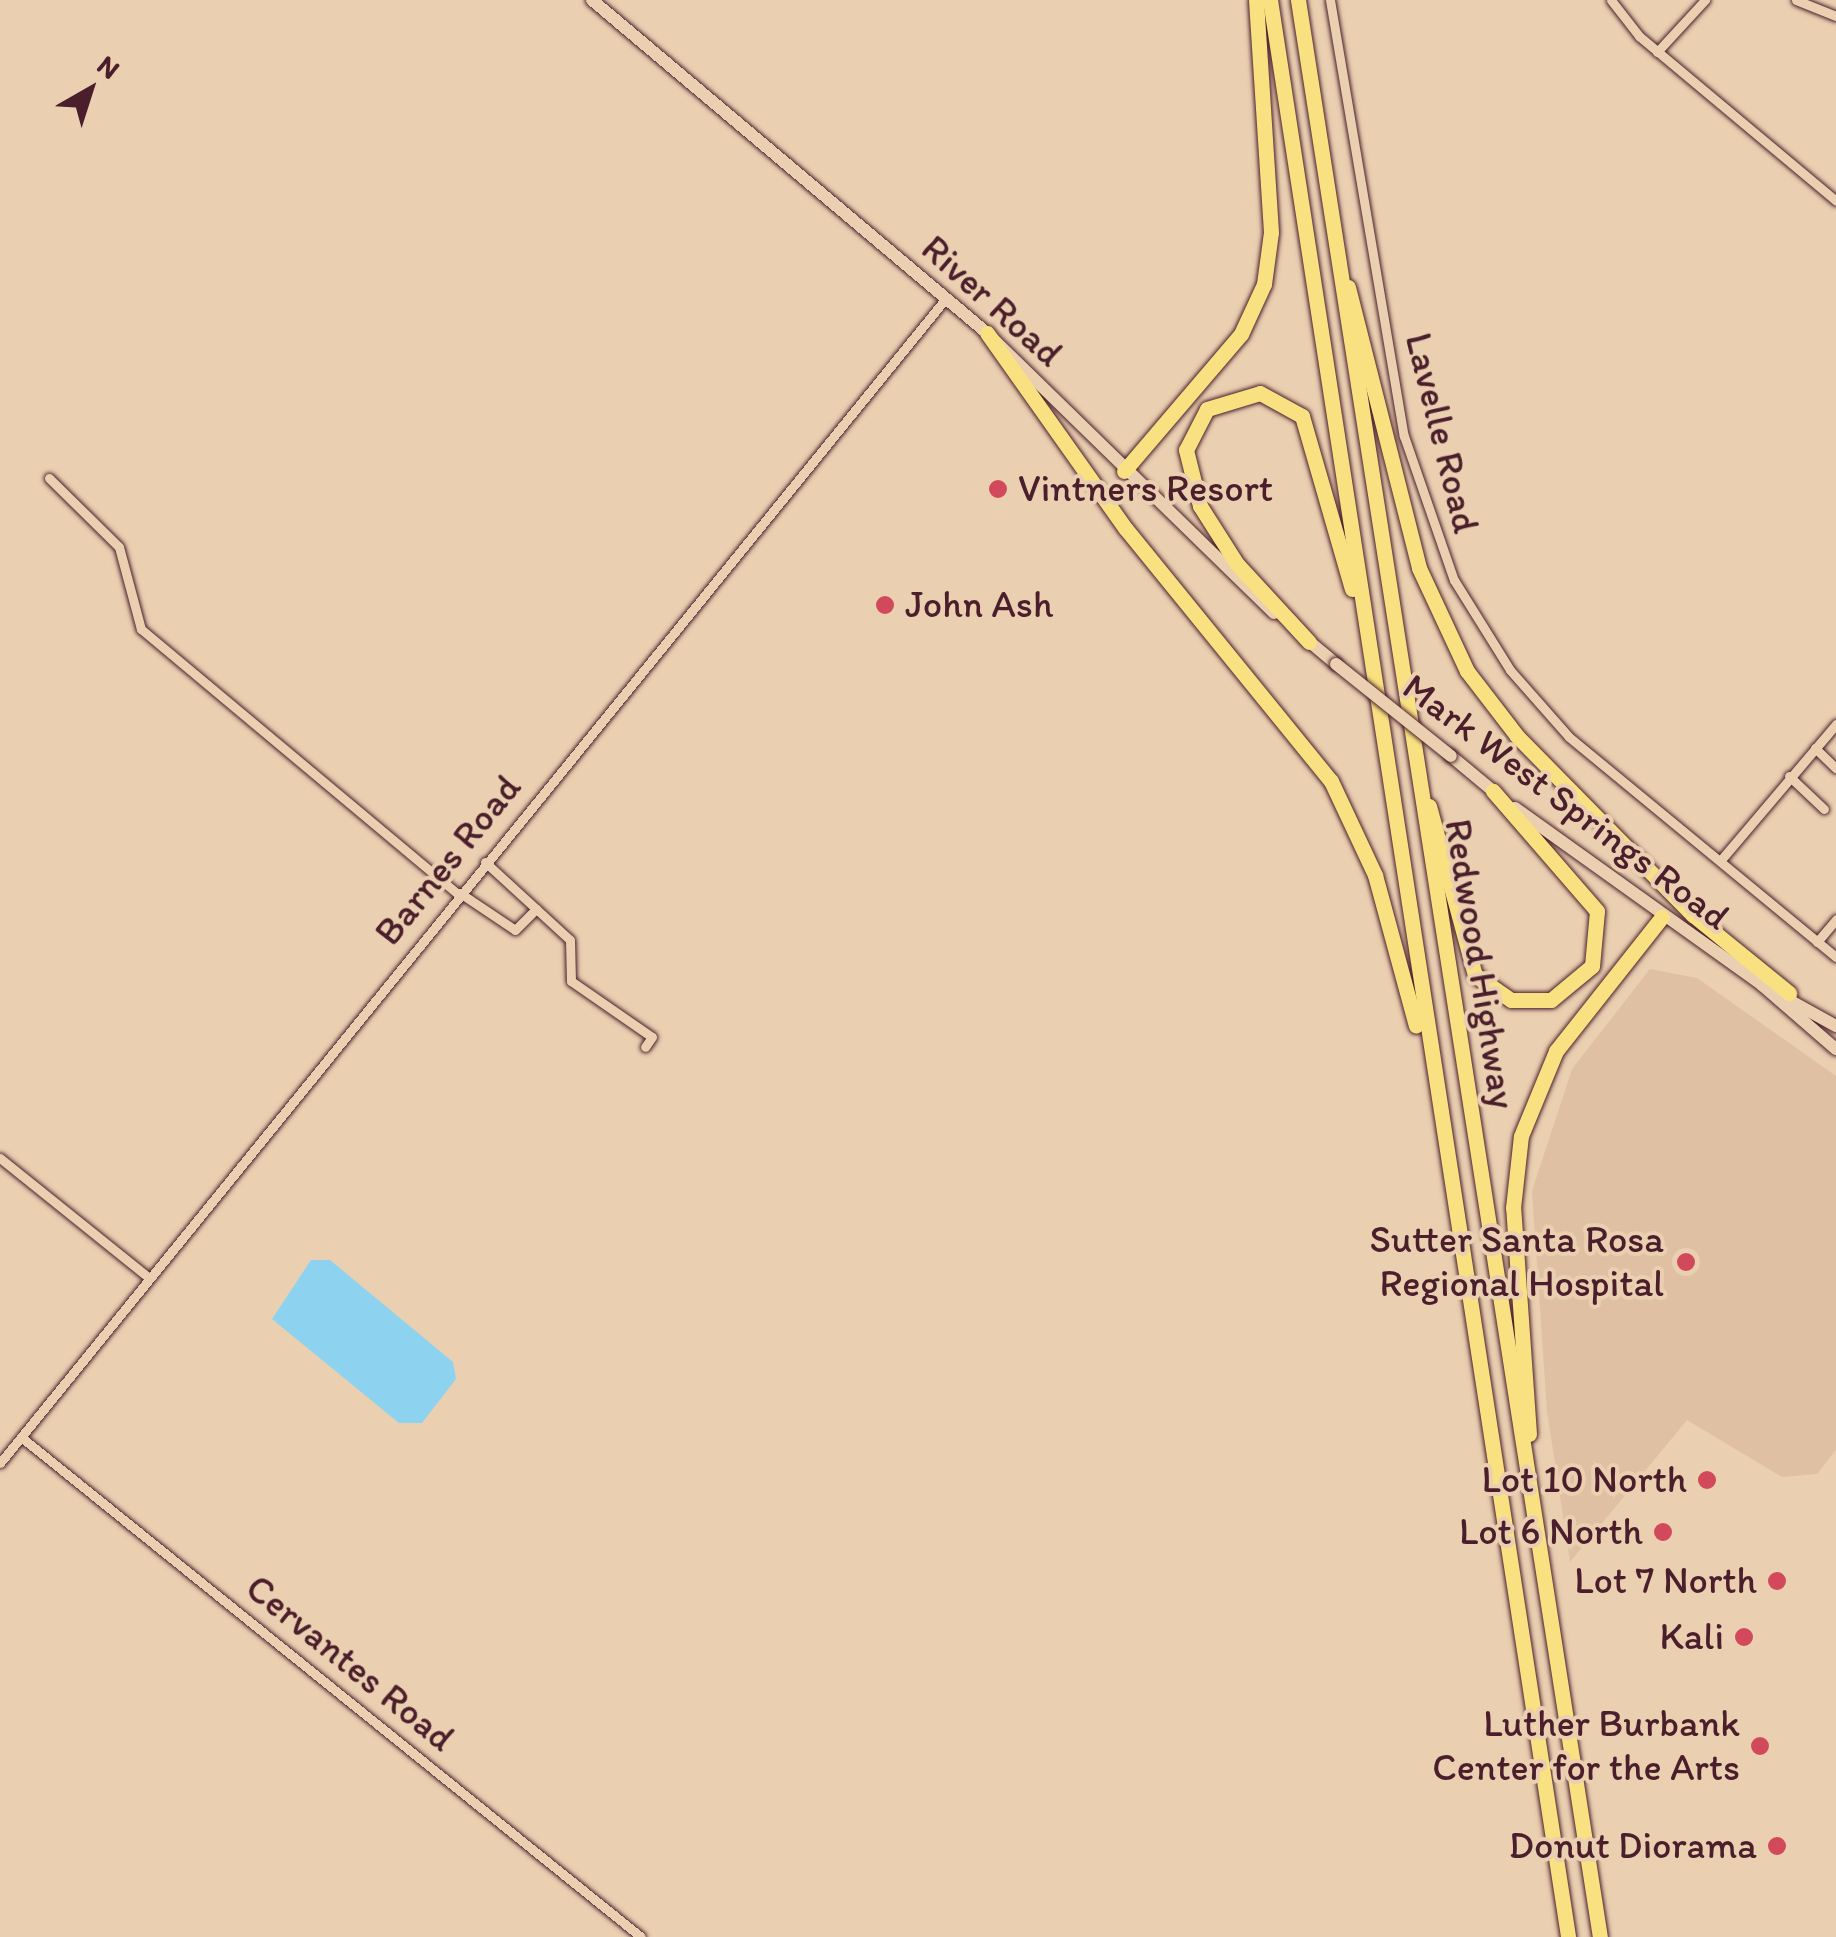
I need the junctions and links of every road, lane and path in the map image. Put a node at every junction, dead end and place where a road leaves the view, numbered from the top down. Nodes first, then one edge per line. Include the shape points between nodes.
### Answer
1 (592, 0) edge
2 (1256, 0) edge
3 (1270, 0) edge
4 (1298, 0) edge
5 (1330, 0) edge
6 (1611, 0) edge
7 (1705, 0) edge
8 (1796, 0) edge
9 (1836, 16) edge
10 (1657, 52) junction
11 (1836, 201) edge
12 (1336, 258) junction
13 (946, 298) junction
14 (986, 332) junction
15 (1124, 471) junction
16 (49, 478) dead end
17 (1367, 636) junction
18 (1310, 642) junction
19 (1336, 664) joint
20 (1836, 724) edge
21 (1815, 748) junction
22 (1836, 768) edge
23 (1789, 776) junction
24 (1419, 782) junction
25 (1494, 791) junction
26 (1824, 809) dead end
27 (1720, 861) junction
28 (486, 862) junction
29 (459, 894) junction
30 (536, 908) junction
31 (1662, 917) junction
32 (1836, 919) edge
33 (1817, 942) junction
34 (1836, 957) edge
35 (1762, 985) junction
36 (1789, 993) junction
37 (1836, 1026) edge
38 (645, 1047) dead end
39 (1836, 1049) edge
40 (1438, 1112) junction
41 (0, 1158) edge
42 (148, 1276) junction
43 (21, 1436) junction
44 (0, 1462) edge
45 (1530, 1493) junction
46 (641, 1937) edge
47 (1568, 1937) edge
48 (1600, 1937) edge

1 - 13 main road, River Road
2 - 15 highway via 1271,232 1264,284 1241,334
3 - 17 highway, Redwood Highway
4 - 12 highway, Redwood Highway
5 - 27 street, Lavelle Road via 1404,436 1442,556 1490,641 1551,718
6 - 10 street
7 - 10 street
8 - 9 street
10 - 11 street
12 - 24 highway, Redwood Highway
12 - 36 highway via 1361,322 1419,568 1467,672 1517,736 1692,915
13 - 14 main road, River Road
13 - 28 street, Barnes Road
14 - 15 main road, River Road
14 - 40 highway via 1126,529 1331,781 1375,876
15 - 18 main road, River Road
16 - 29 street via 120,547 141,629
17 - 18 highway via 1309,427 1273,395 1236,394 1194,424 1191,482 1224,548
17 - 40 highway, Redwood Highway
18 - 19 main road, River Road
19 - 25 main road, Mark West Springs Road, bridge
20 - 21 street
21 - 22 street
21 - 23 street
23 - 26 street
23 - 27 street
24 - 25 highway via 1476,975 1511,1000 1551,1000 1592,966 1597,911
24 - 45 highway, Redwood Highway
25 - 31 main road, Mark West Springs Road
27 - 33 street, Lavelle Road
28 - 29 street, Barnes Road
28 - 30 street
29 - 30 street via 514,930
29 - 42 street, Barnes Road
30 - 38 street via 570,940 571,981 652,1037
31 - 35 main road, Mark West Springs Road
31 - 45 highway via 1556,1052 1517,1154
32 - 33 street
33 - 34 street, Lavelle Road
35 - 36 main road, Mark West Springs Road
35 - 39 main road, Mark West Springs Road
36 - 37 main road, Mark West Springs Road
40 - 47 highway, Redwood Highway
41 - 42 street
42 - 43 street, Barnes Road
43 - 44 street, Barnes Road
43 - 46 street, Cervantes Road
45 - 48 highway, Redwood Highway

